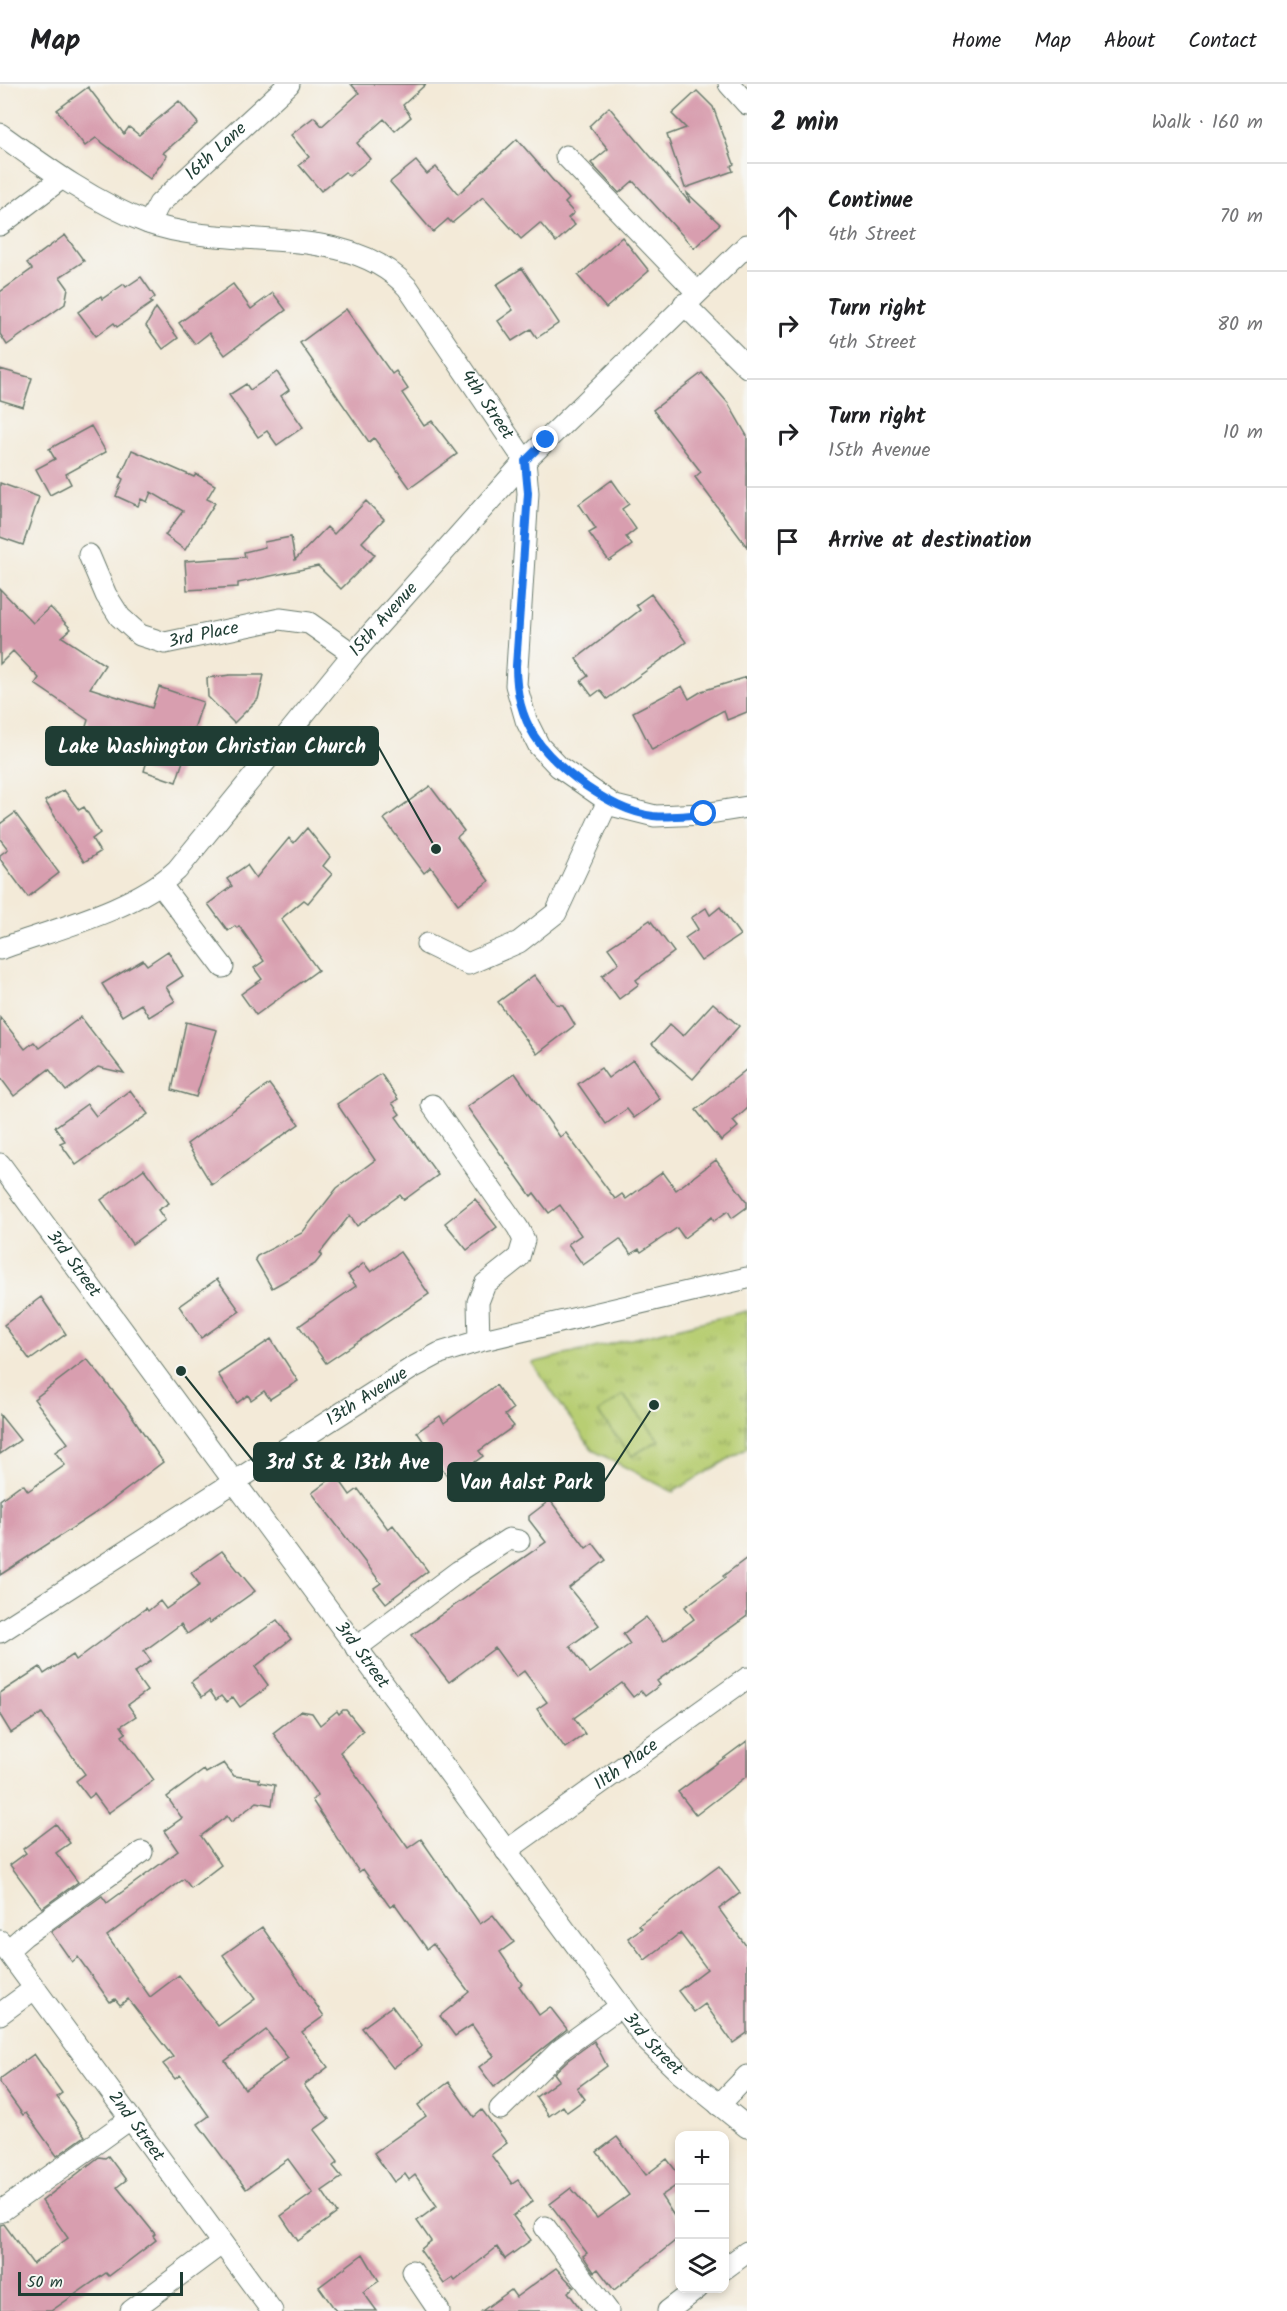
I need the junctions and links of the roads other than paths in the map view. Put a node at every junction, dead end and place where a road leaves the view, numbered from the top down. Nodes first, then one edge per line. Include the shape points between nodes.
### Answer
1 (289, 84) edge
2 (729, 84) edge
3 (747, 104) edge
4 (0, 134) edge
5 (566, 156) dead end
6 (62, 178) junction
7 (149, 223) junction
8 (0, 225) edge
9 (747, 245) edge
10 (691, 298) junction
11 (747, 367) edge
12 (525, 461) junction
13 (89, 555) dead end
14 (352, 654) junction
15 (608, 801) junction
16 (747, 807) edge
17 (161, 885) junction
18 (427, 944) dead end
19 (0, 949) edge
20 (223, 967) dead end
21 (432, 1105) dead end
22 (0, 1164) edge
23 (747, 1278) edge
24 (479, 1341) junction
25 (234, 1482) junction
26 (519, 1540) dead end
27 (0, 1632) edge
28 (356, 1648) junction
29 (747, 1678) edge
30 (506, 1851) junction
31 (142, 1852) dead end
32 (4, 1946) edge
33 (34, 1989) junction
34 (621, 2006) junction
35 (0, 2014) edge
36 (747, 2076) edge
37 (718, 2104) junction
38 (500, 2109) dead end
39 (130, 2118) junction
40 (747, 2127) edge
41 (0, 2212) edge
42 (544, 2227) dead end
43 (221, 2244) junction
44 (747, 2252) edge
45 (729, 2265) edge
46 (412, 2271) dead end
47 (693, 2293) edge
48 (131, 2311) edge
49 (272, 2311) edge
50 (439, 2311) edge
51 (608, 2311) edge
52 (668, 2311) edge

1 - 7 street, 16th Lane via 159,204
2 - 3 street
4 - 6 street, 4th Street
5 - 10 street
6 - 7 street, 4th Street
6 - 8 street
7 - 12 street, 4th Street via 201,235 330,246 366,257 395,273
9 - 10 street, 15th Avenue
10 - 11 street
10 - 12 street, 15th Avenue
12 - 14 street, 15th Avenue
12 - 15 street, 4th Street via 528,493 516,685 539,746 559,767
13 - 14 street, 3rd Place via 116,610 140,636 165,643 280,619 309,622
14 - 17 street, 15th Avenue via 203,841
15 - 16 street, 4th Street via 655,816
15 - 18 street via 556,913 519,942 468,964
17 - 19 street, 15th Avenue via 105,911
17 - 20 street
21 - 24 street via 524,1240 519,1257 486,1284 478,1302
22 - 25 street, 3rd Street
23 - 24 street, 13th Avenue
24 - 25 street, 13th Avenue via 440,1353 412,1368
25 - 27 street, 13th Avenue
25 - 28 street, 3rd Street
26 - 28 street via 509,1539 459,1571
28 - 30 street, 3rd Street
29 - 30 street, 11th Place
30 - 34 street, 3rd Street
31 - 32 street
32 - 33 street, 2nd Street
33 - 35 street
33 - 39 street, 2nd Street
34 - 37 street, 3rd Street via 646,2040
34 - 38 street via 560,2050
36 - 37 street
37 - 40 street, 3rd Street
39 - 41 street
39 - 43 street, 2nd Street
42 - 51 street
43 - 48 street
43 - 49 street, 2nd Street
44 - 45 street
46 - 50 street
47 - 52 street

